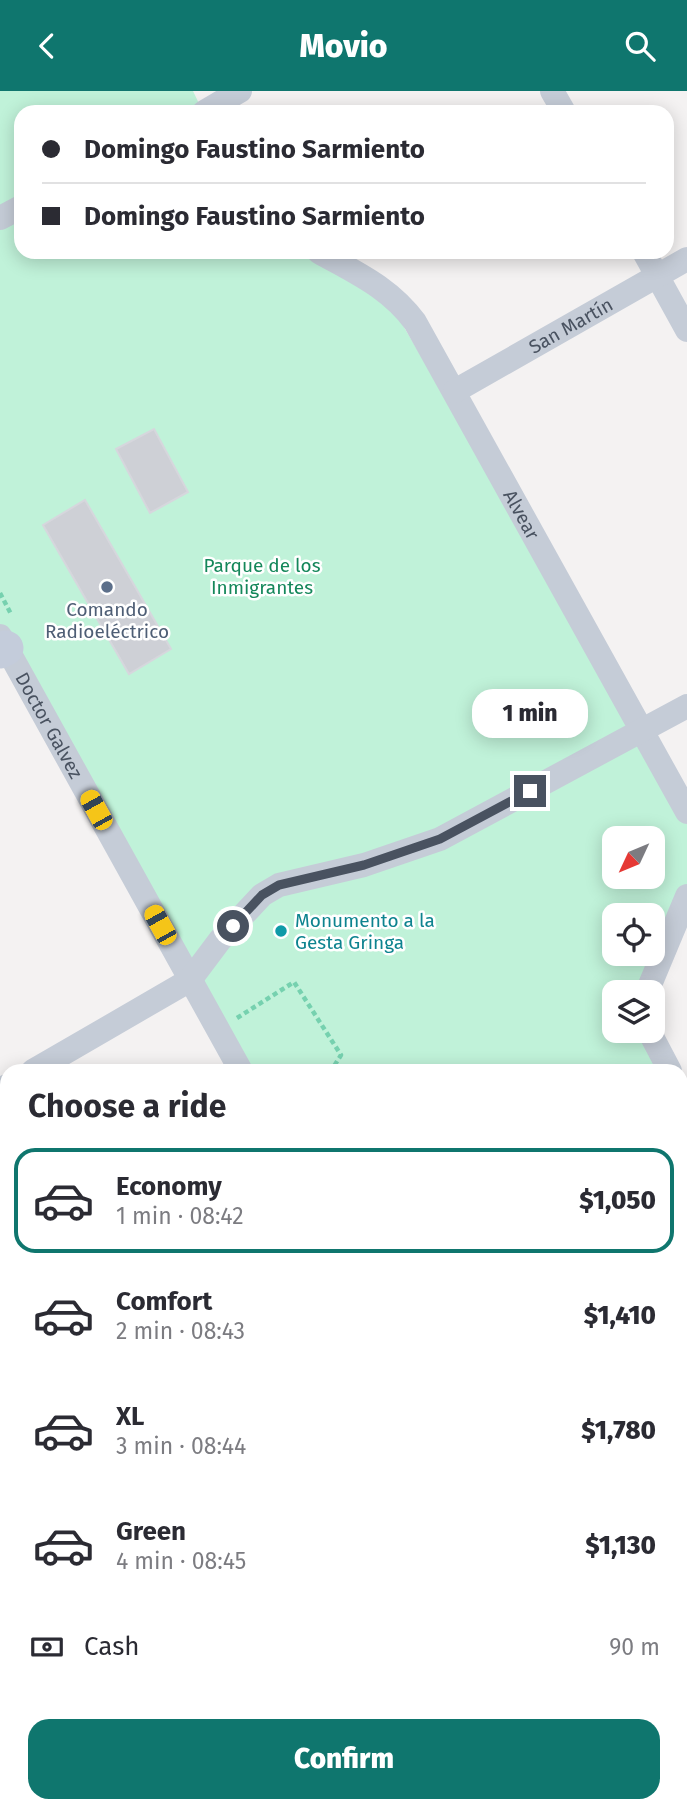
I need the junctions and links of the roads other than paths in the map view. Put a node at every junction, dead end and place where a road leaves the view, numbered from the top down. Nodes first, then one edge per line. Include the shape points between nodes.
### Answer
1 (240, 91) edge
2 (216, 105) edge
3 (687, 258) edge
4 (331, 259) edge
5 (647, 259) edge
6 (657, 276) junction
7 (687, 330) edge
8 (455, 391) junction
9 (2, 645) edge
10 (687, 706) edge
11 (642, 731) junction
12 (687, 812) edge
13 (687, 896) edge
14 (190, 979) junction
15 (652, 980) edge
16 (655, 1043) edge
17 (45, 1064) edge
18 (237, 1064) edge
19 (666, 1064) edge

1 - 2 street
3 - 6 street, San Martín
4 - 8 street, Alvear via 380,286 403,306
5 - 6 street
6 - 7 street
6 - 8 street, San Martín
8 - 11 street, Alvear
9 - 14 street, Doctor Galvez
10 - 11 street
11 - 12 street, Alvear
11 - 14 street via 440,839 364,865 279,885 262,895
13 - 15 street
14 - 17 street
14 - 18 street, Doctor Galvez
16 - 19 street

